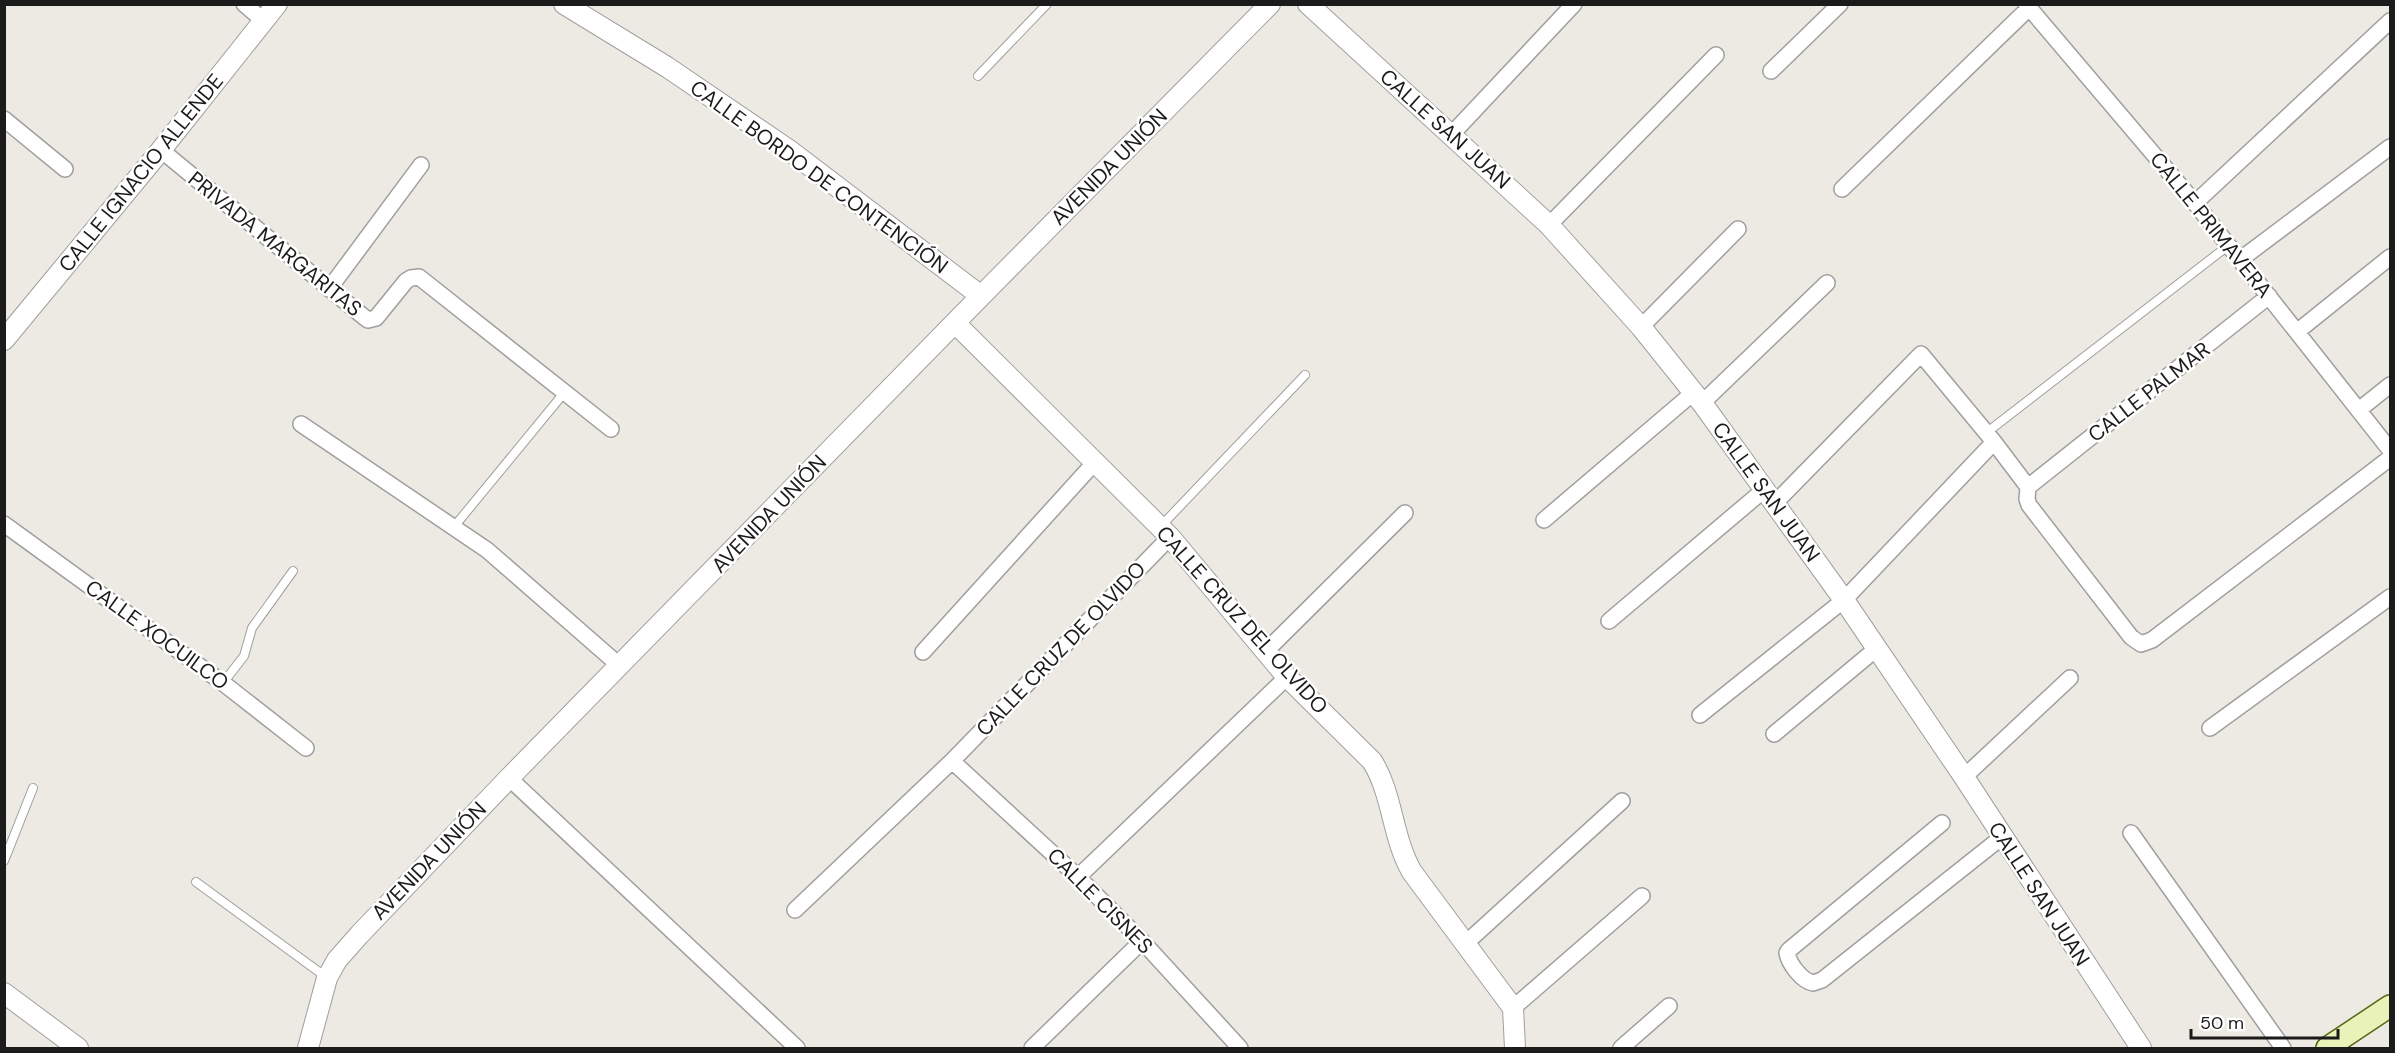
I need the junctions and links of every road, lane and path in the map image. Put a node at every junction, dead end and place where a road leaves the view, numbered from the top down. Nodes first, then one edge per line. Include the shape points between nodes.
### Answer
1 (244, 4) edge
2 (277, 4) edge
3 (564, 4) edge
4 (1047, 4) edge
5 (1270, 4) edge
6 (1308, 4) edge
7 (1574, 4) edge
8 (1840, 4) edge
9 (2033, 8) edge
10 (264, 21) junction
11 (2391, 21) edge
12 (1716, 55) dead end
13 (1771, 71) dead end
14 (978, 76) dead end
15 (4, 119) edge
16 (1451, 135) junction
17 (2391, 147) edge
18 (161, 150) junction
19 (421, 165) dead end
20 (65, 169) dead end
21 (1842, 189) dead end
22 (2195, 203) junction
23 (1549, 225) junction
24 (1738, 229) dead end
25 (2229, 245) junction
26 (2391, 257) edge
27 (2241, 259) junction
28 (1827, 283) dead end
29 (329, 289) junction
30 (981, 296) junction
31 (2269, 296) junction
32 (956, 322) junction
33 (1641, 327) junction
34 (2298, 331) junction
35 (4, 340) edge
36 (1305, 375) dead end
37 (2391, 385) edge
38 (564, 393) junction
39 (1698, 398) junction
40 (2360, 409) junction
41 (301, 424) dead end
42 (610, 429) dead end
43 (1990, 438) junction
44 (2391, 450) edge
45 (2391, 458) edge
46 (1095, 462) junction
47 (2028, 488) junction
48 (1770, 496) junction
49 (1405, 513) dead end
50 (1544, 520) dead end
51 (4, 524) edge
52 (453, 528) junction
53 (1165, 532) junction
54 (293, 571) dead end
55 (2391, 597) edge
56 (1844, 600) junction
57 (1609, 621) dead end
58 (1876, 649) junction
59 (923, 652) dead end
60 (1265, 652) junction
61 (620, 666) junction
62 (1287, 677) junction
63 (2070, 678) dead end
64 (224, 683) junction
65 (1700, 715) dead end
66 (2210, 728) dead end
67 (1774, 734) dead end
68 (306, 748) dead end
69 (952, 761) junction
70 (1964, 777) junction
71 (509, 778) junction
72 (33, 788) dead end
73 (1622, 801) dead end
74 (1942, 823) dead end
75 (2131, 833) dead end
76 (2002, 837) junction
77 (4, 861) edge
78 (1078, 878) junction
79 (196, 882) dead end
80 (1642, 896) dead end
81 (795, 910) dead end
82 (1142, 941) junction
83 (1466, 943) junction
84 (327, 978) junction
85 (4, 993) edge
86 (1669, 1006) dead end
87 (2391, 1006) edge
88 (1513, 1008) junction
89 (78, 1048) edge
90 (308, 1048) edge
91 (796, 1048) edge
92 (1032, 1048) edge
93 (1240, 1048) edge
94 (1515, 1048) edge
95 (1621, 1048) edge
96 (2141, 1048) edge
97 (2283, 1048) edge
98 (2327, 1048) edge

1 - 10 street
2 - 10 street, CALLE IGNACIO ALLENDE
3 - 30 street, CALLE BORDO DE CONTENCIÓN via 667,67 789,150
4 - 14 lane
5 - 30 street, AVENIDA UNIÓN
6 - 16 street, CALLE SAN JUAN
7 - 16 street
8 - 13 street
9 - 21 street
9 - 22 street, CALLE PRIMAVERA
10 - 18 street, CALLE IGNACIO ALLENDE
11 - 22 street
12 - 23 street
15 - 20 street
16 - 23 street, CALLE SAN JUAN
17 - 27 street
18 - 29 street, PRIVADA MARGARITAS
18 - 35 street, CALLE IGNACIO ALLENDE
19 - 29 street
22 - 25 street, CALLE PRIMAVERA
23 - 33 street, CALLE SAN JUAN
24 - 33 street
25 - 27 street, CALLE PRIMAVERA
25 - 43 lane
26 - 34 street
27 - 31 street, CALLE PRIMAVERA
28 - 39 street
29 - 38 street, PRIVADA MARGARITAS via 373,320 406,281 419,277
30 - 32 street, AVENIDA UNIÓN
31 - 34 street, CALLE PRIMAVERA
31 - 47 street, CALLE PALMAR
32 - 46 street, CALLE CRUZ DEL OLVIDO
32 - 61 street, AVENIDA UNIÓN
33 - 39 street, CALLE SAN JUAN
34 - 40 street, CALLE PRIMAVERA
36 - 53 lane
37 - 40 street
38 - 42 street, PRIVADA MARGARITAS
38 - 52 lane
39 - 48 street, CALLE SAN JUAN
39 - 50 street
40 - 44 street, CALLE PRIMAVERA
41 - 52 street
43 - 47 street
43 - 48 street via 1921,354
43 - 56 street
45 - 47 street via 2152,640 2141,644 2131,637 2029,505
46 - 53 street, CALLE CRUZ DEL OLVIDO
46 - 59 street
48 - 56 street, CALLE SAN JUAN
48 - 57 street
49 - 60 street
51 - 64 street, CALLE XOCUILCO
52 - 61 street via 487,550
53 - 60 street, CALLE CRUZ DEL OLVIDO
53 - 69 street, CALLE CRUZ DE OLVIDO
54 - 64 lane via 252,628 244,656
55 - 66 street
56 - 58 street, CALLE SAN JUAN
56 - 65 street
58 - 67 street
58 - 70 street, CALLE SAN JUAN
60 - 62 street, CALLE CRUZ DEL OLVIDO
61 - 71 street, AVENIDA UNIÓN
62 - 78 street
62 - 83 street, CALLE CRUZ DEL OLVIDO via 1376,767 1402,855
63 - 70 street
64 - 68 street, CALLE XOCUILCO
69 - 78 street, CALLE CISNES
69 - 81 street, CALLE CRUZ DE OLVIDO
70 - 76 street, CALLE SAN JUAN
71 - 84 street, AVENIDA UNIÓN via 359,935
71 - 91 street
72 - 77 lane
73 - 83 street
74 - 76 street via 1792,946 1787,953 1790,962 1805,980 1822,980
75 - 97 street
76 - 96 street, CALLE SAN JUAN
78 - 82 street, CALLE CISNES
79 - 84 lane
80 - 88 street
82 - 92 street
82 - 93 street, CALLE CISNES
83 - 88 street, CALLE CRUZ DEL OLVIDO
84 - 90 street, AVENIDA UNIÓN
85 - 89 street
86 - 95 street
87 - 98 main road
88 - 94 street

